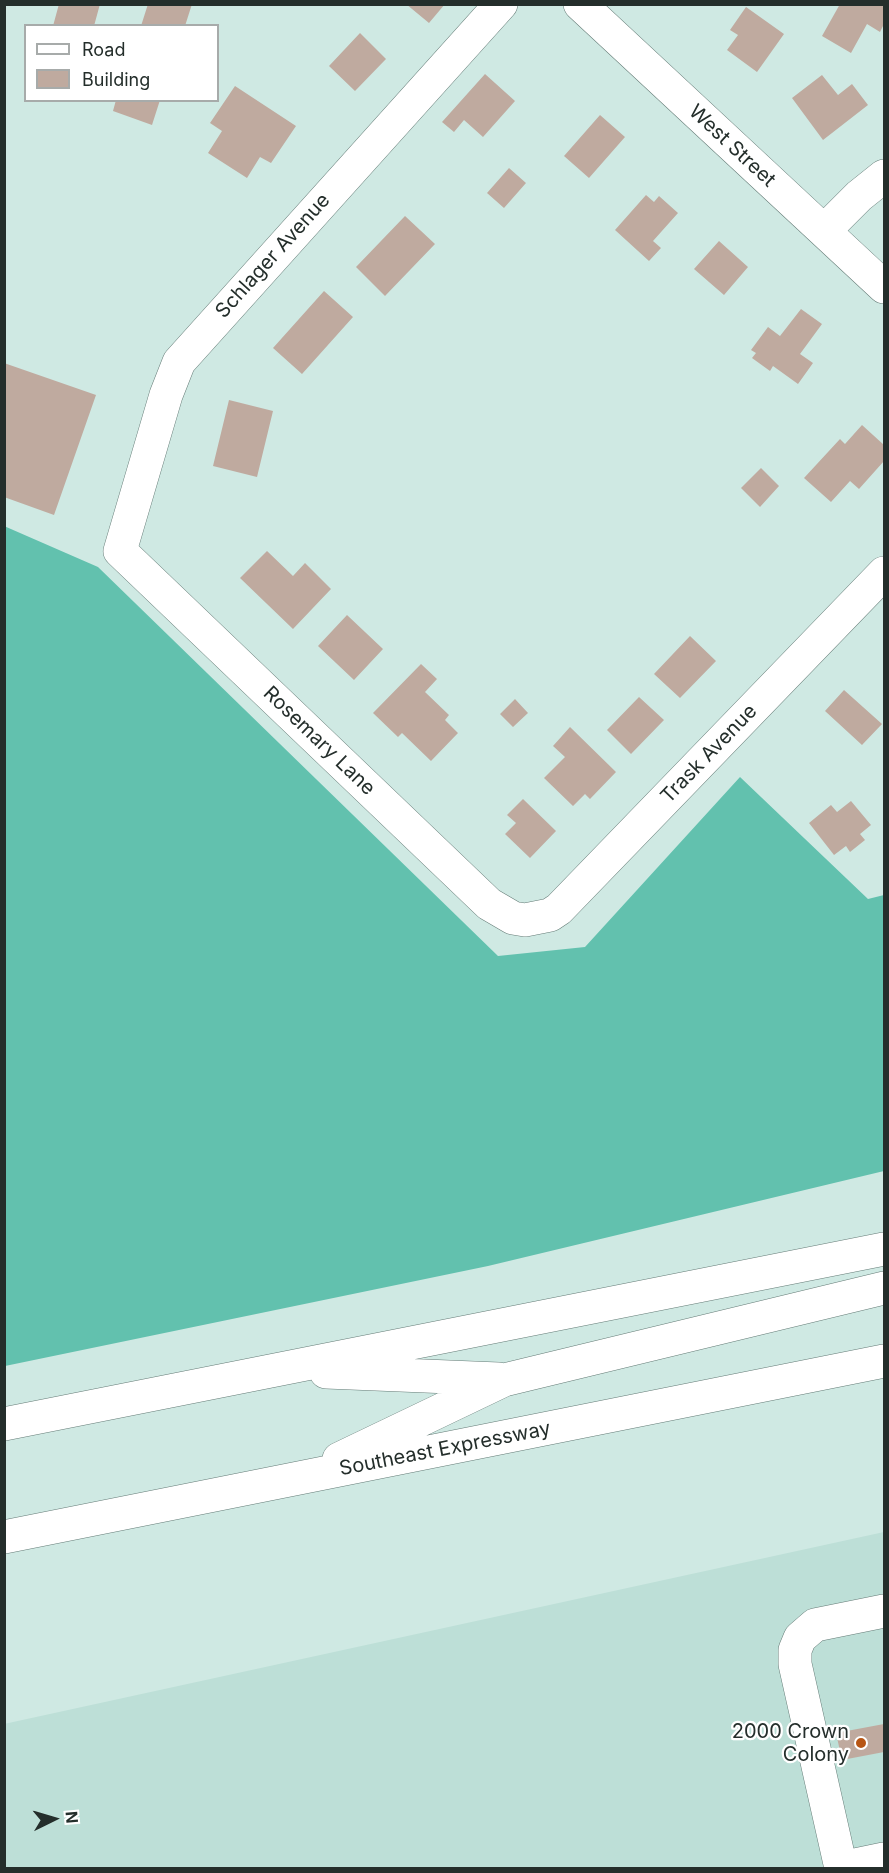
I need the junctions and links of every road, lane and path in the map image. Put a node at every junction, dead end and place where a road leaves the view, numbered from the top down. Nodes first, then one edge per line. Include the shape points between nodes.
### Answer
1 (501, 4) edge
2 (584, 6) edge
3 (885, 176) edge
4 (824, 231) junction
5 (879, 270) edge
6 (120, 551) joint
7 (885, 573) edge
8 (525, 920) joint
9 (885, 1249) edge
10 (885, 1288) edge
11 (885, 1307) edge
12 (885, 1361) edge
13 (275, 1370) junction
14 (504, 1380) junction
15 (4, 1424) edge
16 (297, 1479) junction
17 (4, 1537) edge
18 (885, 1611) edge
19 (885, 1859) edge
20 (841, 1868) edge

1 - 6 main road, Schlager Avenue via 179,362
2 - 4 main road, West Street
3 - 4 main road
4 - 5 main road, West Street
6 - 8 main road, Rosemary Lane via 489,904 513,918
7 - 8 main road, Trask Avenue via 559,909
9 - 13 main road
10 - 14 main road
11 - 14 main road
12 - 16 main road, Southeast Expressway
13 - 14 main road
13 - 15 main road
14 - 16 main road
16 - 17 main road, Southeast Expressway
18 - 20 main road via 815,1625 800,1638 795,1650
19 - 20 main road

